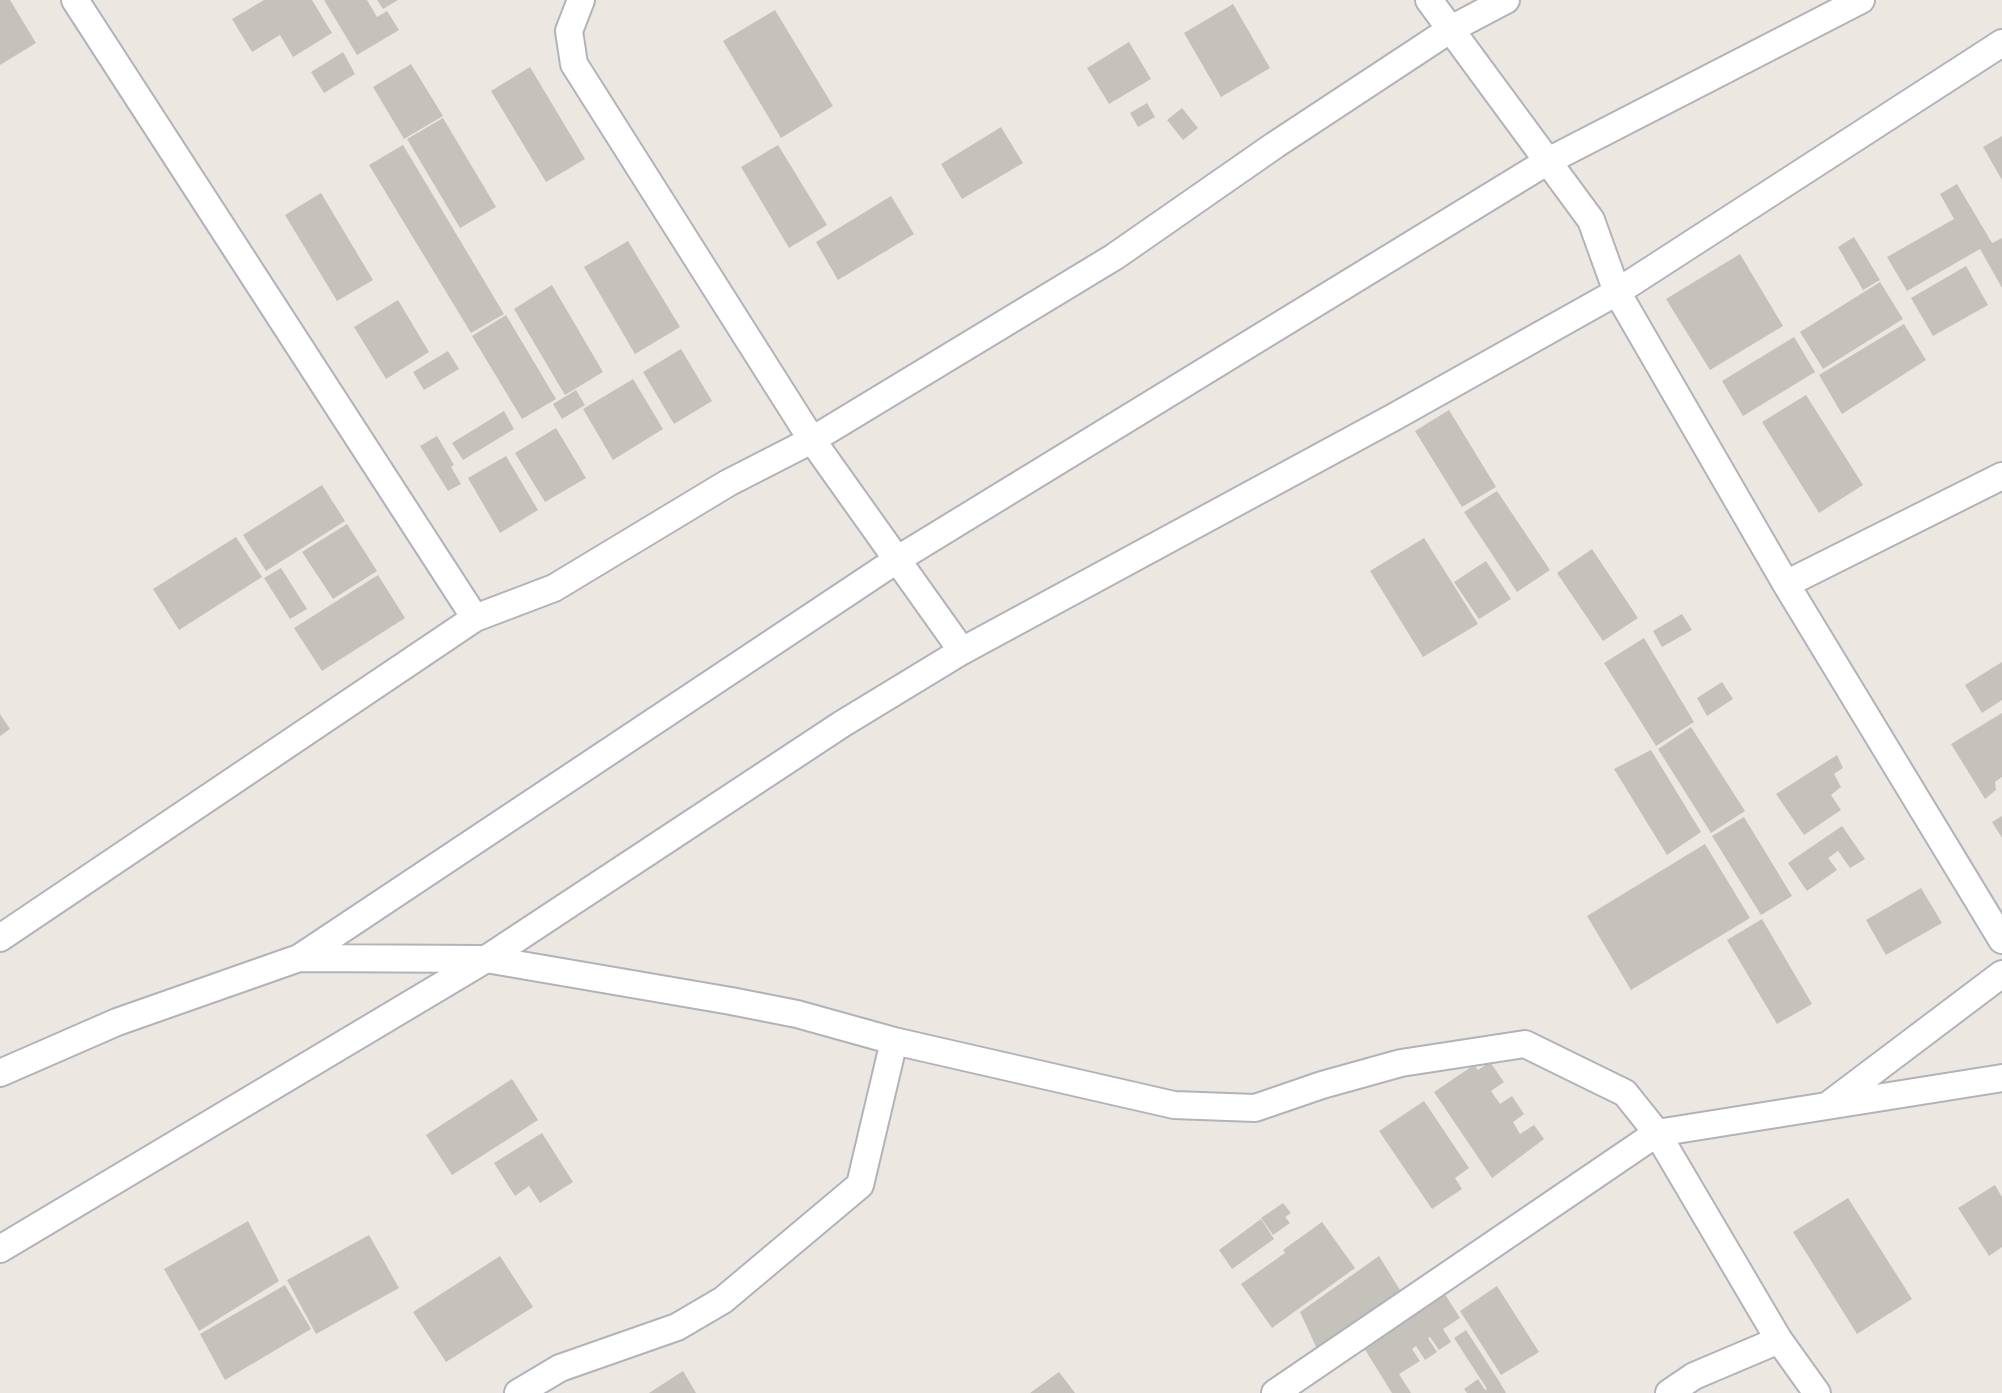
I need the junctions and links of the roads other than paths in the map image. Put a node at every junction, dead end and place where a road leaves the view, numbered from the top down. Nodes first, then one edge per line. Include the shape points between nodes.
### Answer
1 (75, 0) edge
2 (581, 0) edge
3 (1429, 0) edge
4 (1506, 0) edge
5 (1861, 0) edge
6 (1451, 29) junction
7 (2002, 43) edge
8 (1548, 162) junction
9 (1617, 292) junction
10 (812, 440) junction
11 (2002, 476) edge
12 (898, 559) junction
13 (1786, 584) junction
14 (475, 618) junction
15 (962, 651) junction
16 (0, 937) edge
17 (2002, 940) edge
18 (299, 958) junction
19 (486, 959) junction
20 (2002, 974) edge
21 (894, 1041) junction
22 (0, 1073) edge
23 (2002, 1078) edge
24 (1827, 1106) junction
25 (1657, 1133) junction
26 (0, 1249) edge
27 (1779, 1340) junction
28 (518, 1393) edge
29 (1275, 1393) edge
30 (1669, 1393) edge
31 (1818, 1393) edge

1 - 14 street
2 - 10 street via 569,31 574,64
3 - 6 street
4 - 6 street
5 - 8 street
6 - 8 street
6 - 10 street via 1114,257
7 - 9 street
8 - 9 street via 1591,220
8 - 12 street
9 - 13 street
9 - 15 street
10 - 12 street
10 - 14 street via 728,483 554,588
11 - 13 street
12 - 15 street
12 - 18 street
13 - 17 street
14 - 16 street
15 - 19 street via 842,724
18 - 19 street
18 - 22 street via 117,1021
19 - 21 street via 797,1014
19 - 26 street
20 - 24 street
21 - 25 street via 1174,1105 1255,1108 1401,1063 1525,1044 1625,1093
21 - 28 street via 860,1185 723,1300 677,1327 560,1368
23 - 24 street
24 - 25 street
25 - 27 street
25 - 29 street
27 - 30 street via 1694,1376
27 - 31 street

